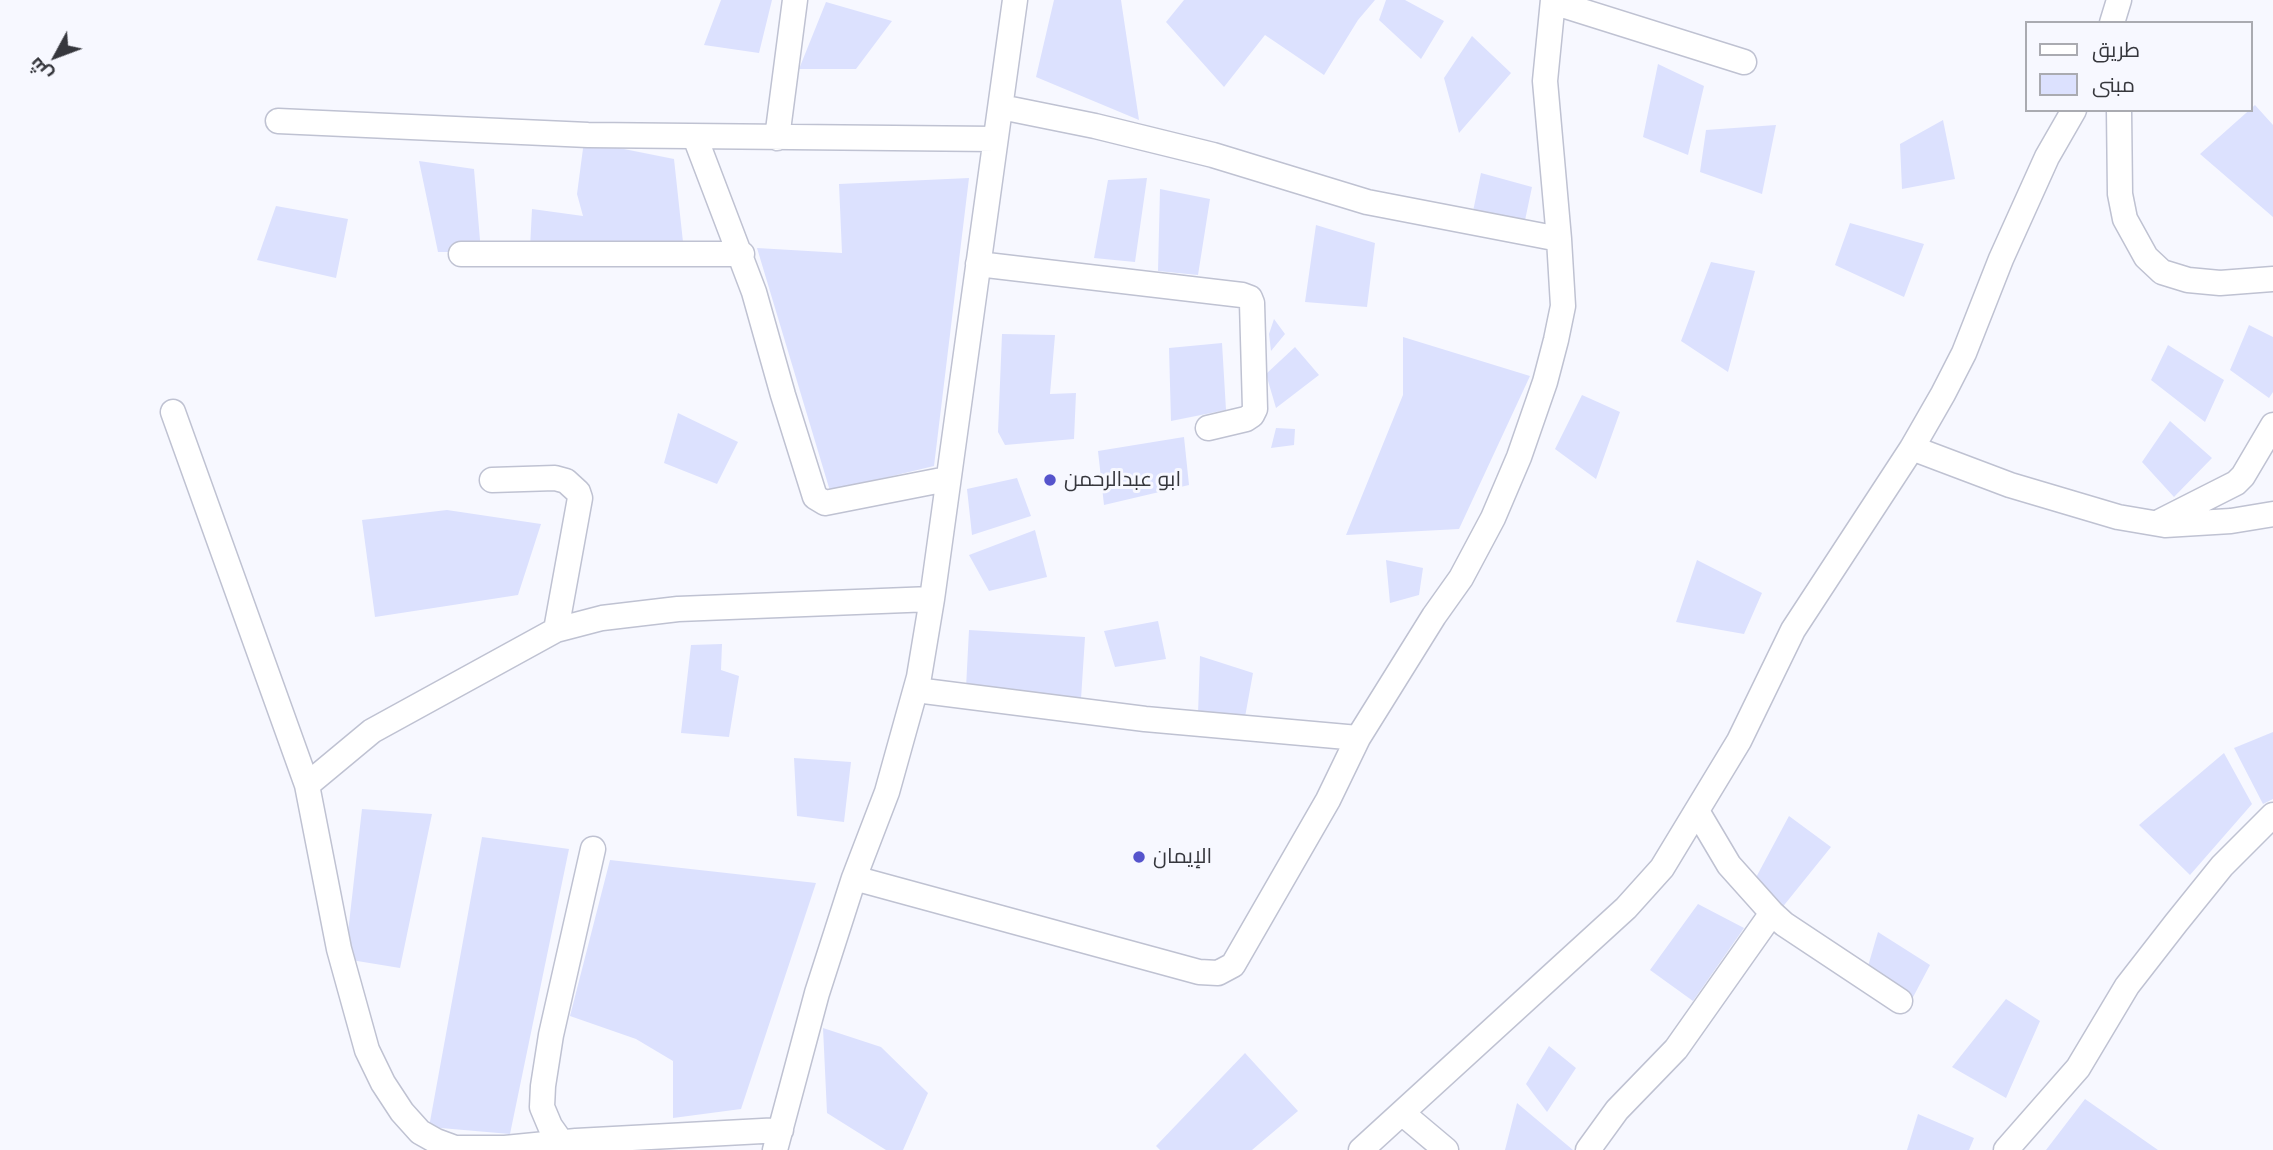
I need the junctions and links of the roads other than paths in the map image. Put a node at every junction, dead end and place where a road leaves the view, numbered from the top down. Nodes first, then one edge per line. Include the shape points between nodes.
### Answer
1 (795, 0) edge
2 (1015, 0) edge
3 (2119, 0) edge
4 (1553, 1) edge
5 (2113, 21) edge
6 (1744, 62) dead end
7 (1001, 107) junction
8 (2073, 112) edge
9 (2119, 112) edge
10 (278, 121) dead end
11 (695, 136) junction
12 (777, 138) junction
13 (995, 139) junction
14 (1559, 239) junction
15 (460, 254) dead end
16 (742, 254) junction
17 (978, 264) junction
18 (2273, 279) edge
19 (173, 412) dead end
20 (2273, 425) edge
21 (1208, 428) dead end
22 (1912, 448) junction
23 (947, 479) junction
24 (492, 480) dead end
25 (2273, 514) edge
26 (2157, 523) junction
27 (932, 599) junction
28 (556, 629) junction
29 (916, 690) junction
30 (1358, 738) junction
31 (307, 785) junction
32 (1697, 811) junction
33 (2273, 816) edge
34 (593, 849) dead end
35 (854, 878) junction
36 (1772, 914) junction
37 (1900, 1002) dead end
38 (1402, 1112) junction
39 (778, 1140) edge
40 (562, 1143) junction
41 (505, 1149) edge
42 (1361, 1150) edge
43 (1446, 1150) edge
44 (1588, 1150) edge
45 (2006, 1150) edge

1 - 12 street
2 - 7 street
3 - 5 street
4 - 6 street
4 - 14 street via 1545,81
7 - 13 street
7 - 14 street via 1213,155 1367,202
8 - 22 street via 2000,259 1964,353
9 - 18 street via 2120,194 2125,219 2146,257 2162,272 2188,280
10 - 11 street
11 - 12 street
11 - 16 street
12 - 13 street
13 - 17 street
14 - 30 street via 1563,306 1545,382 1519,457 1461,578
15 - 16 street
16 - 23 street via 814,496 825,503
17 - 21 street via 1250,298 1255,410 1246,419
17 - 23 street
19 - 31 street
20 - 26 street via 2243,476
22 - 26 street via 2078,507
22 - 32 street via 1793,631 1739,741
23 - 27 street
24 - 28 street via 555,478 578,492
25 - 26 street via 2231,521
27 - 28 street via 678,609
27 - 29 street
28 - 31 street via 372,731
29 - 30 street via 1145,719
29 - 35 street via 887,792
30 - 35 street via 1237,959 1218,973
31 - 41 street via 339,949 367,1050 383,1083 402,1112 436,1142 455,1148
32 - 36 street via 1729,865
32 - 38 street via 1662,868 1626,908
33 - 45 street via 2222,866 2176,923 2127,986 2078,1068
34 - 40 street via 543,1086 542,1107
35 - 39 street
36 - 37 street
36 - 44 street via 1676,1049 1616,1110
38 - 42 street
38 - 43 street
39 - 40 street
40 - 41 street

